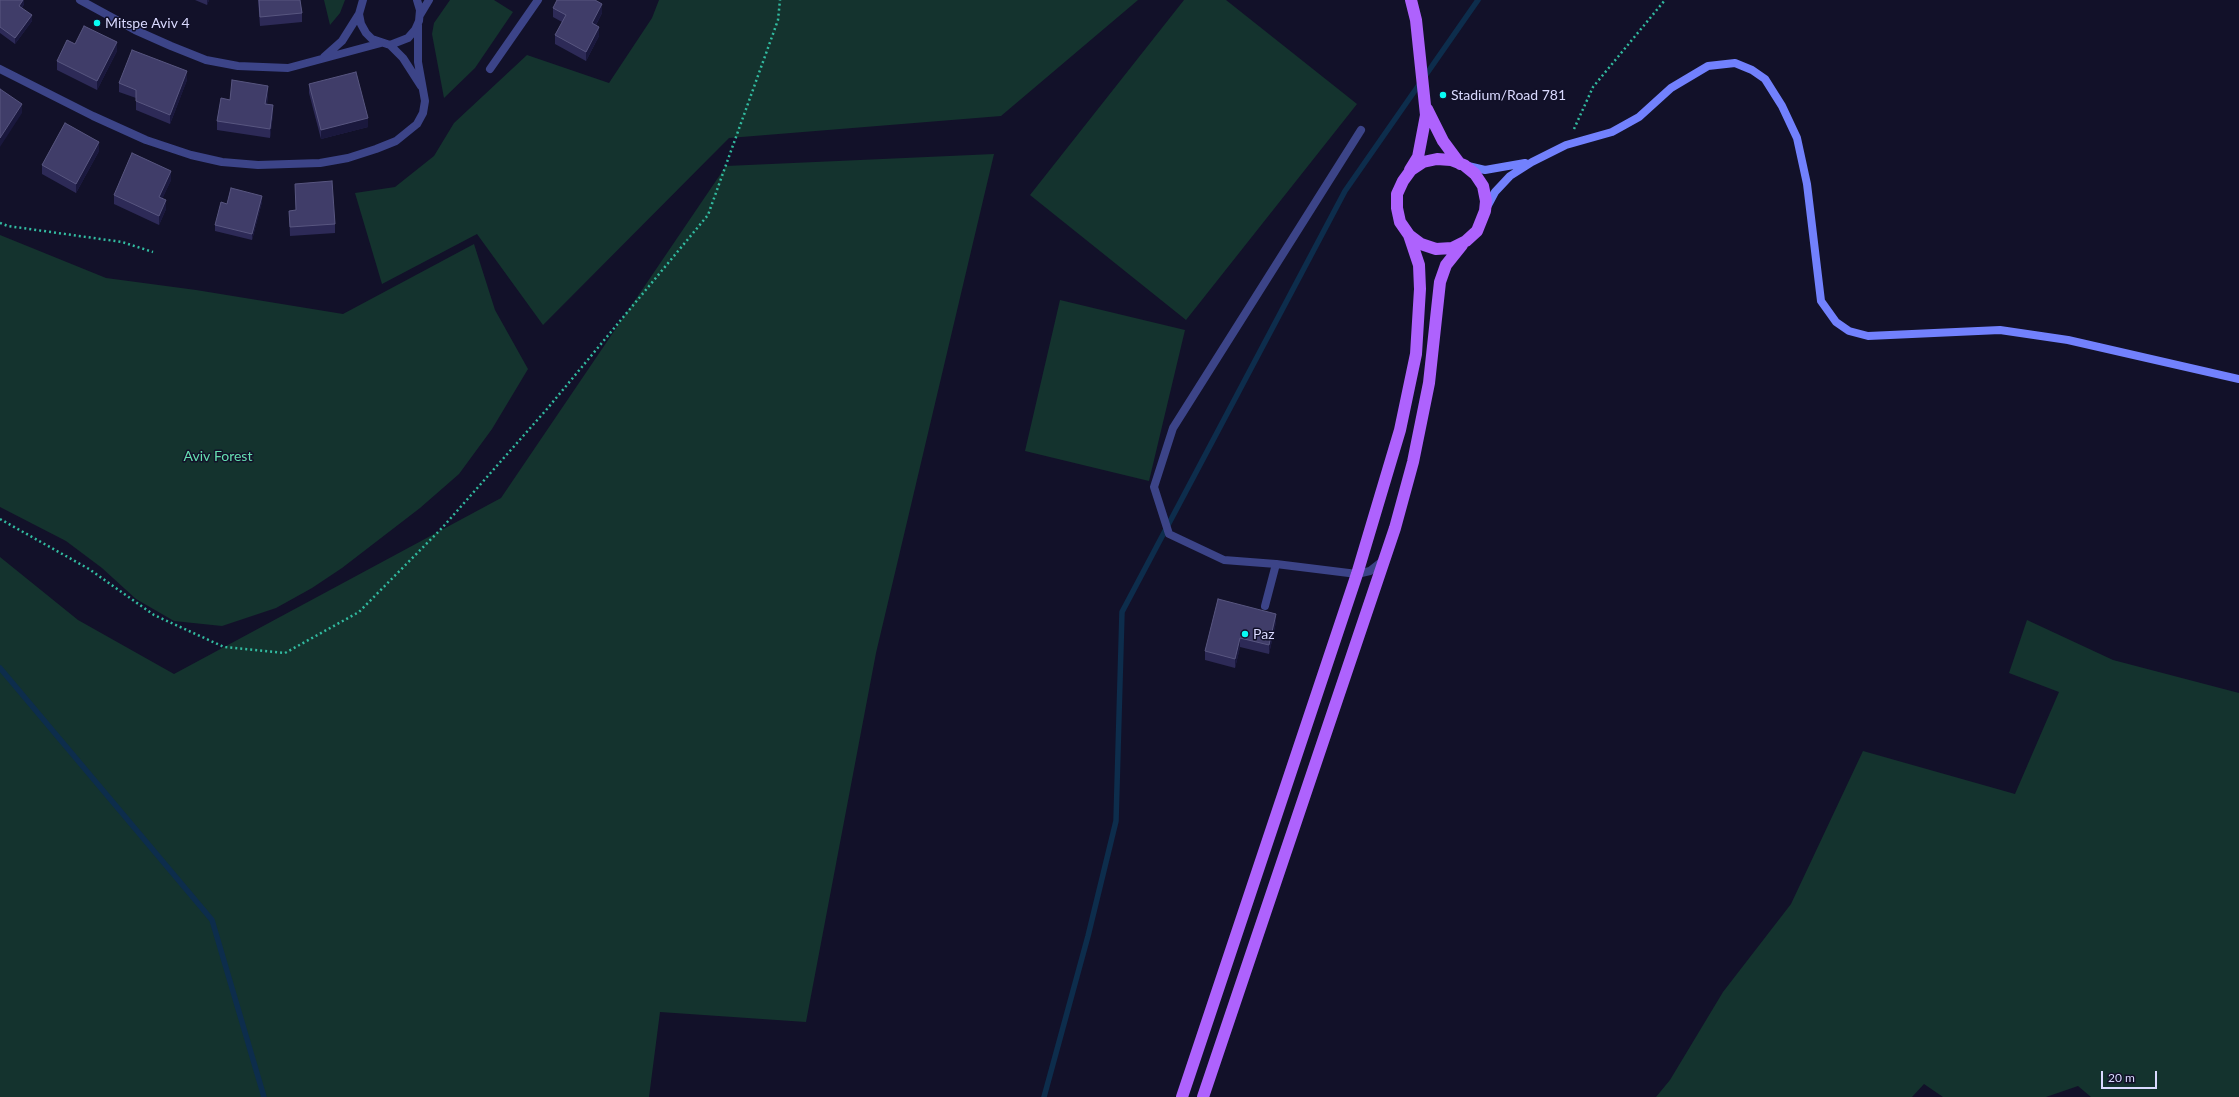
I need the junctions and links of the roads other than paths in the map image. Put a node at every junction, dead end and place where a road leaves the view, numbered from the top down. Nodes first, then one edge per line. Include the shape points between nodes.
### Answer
1 (80, 0) edge
2 (362, 0) edge
3 (417, 0) edge
4 (429, 0) edge
5 (538, 0) edge
6 (1411, 0) edge
7 (359, 14) junction
8 (420, 15) junction
9 (418, 25) junction
10 (381, 43) junction
11 (390, 45) junction
12 (318, 61) junction
13 (490, 69) dead end
14 (0, 70) edge
15 (424, 91) junction
16 (1425, 104) junction
17 (1361, 130) dead end
18 (1532, 162) junction
19 (1462, 164) junction
20 (1408, 175) junction
21 (1485, 211) junction
22 (1409, 235) junction
23 (1466, 241) junction
24 (2239, 379) edge
25 (1384, 560) junction
26 (1276, 564) junction
27 (1358, 574) junction
28 (1265, 606) dead end
29 (1182, 1097) edge
30 (1203, 1097) edge

1 - 12 street via 135,30 206,60 266,68 288,68
2 - 7 street
3 - 8 street
4 - 8 street
5 - 13 street
6 - 16 main road via 1416,20
7 - 10 street via 366,33
7 - 12 street via 342,41
8 - 9 street
9 - 11 street via 408,38
9 - 15 street via 418,62
10 - 11 street
10 - 12 street
11 - 15 street via 403,58
14 - 15 street via 146,140 222,162 258,165 320,163 348,158 396,141 417,124 424,113
16 - 19 main road via 1440,137
16 - 20 main road via 1426,115 1418,157
17 - 26 street via 1173,428 1154,487 1169,534 1224,560
18 - 19 main road via 1509,168 1485,170
18 - 21 main road via 1510,176 1495,192
18 - 24 main road via 1566,145 1612,132 1639,117 1671,88 1708,66 1735,63 1752,70 1764,79 1780,101 1797,138 1807,184 1821,301 1836,322 1849,331 1868,336 2000,330 2068,340
19 - 20 main road via 1437,159 1423,162
19 - 21 main road via 1475,174 1483,186
20 - 22 main road via 1397,194 1396,208 1400,222
21 - 23 main road via 1477,231
22 - 23 main road via 1421,244 1436,249 1452,248
22 - 27 main road via 1419,265 1416,354 1400,430
23 - 25 main road via 1446,265 1440,282 1421,427
25 - 27 street via 1370,571
25 - 30 main road
26 - 27 street
26 - 28 street
27 - 29 main road

